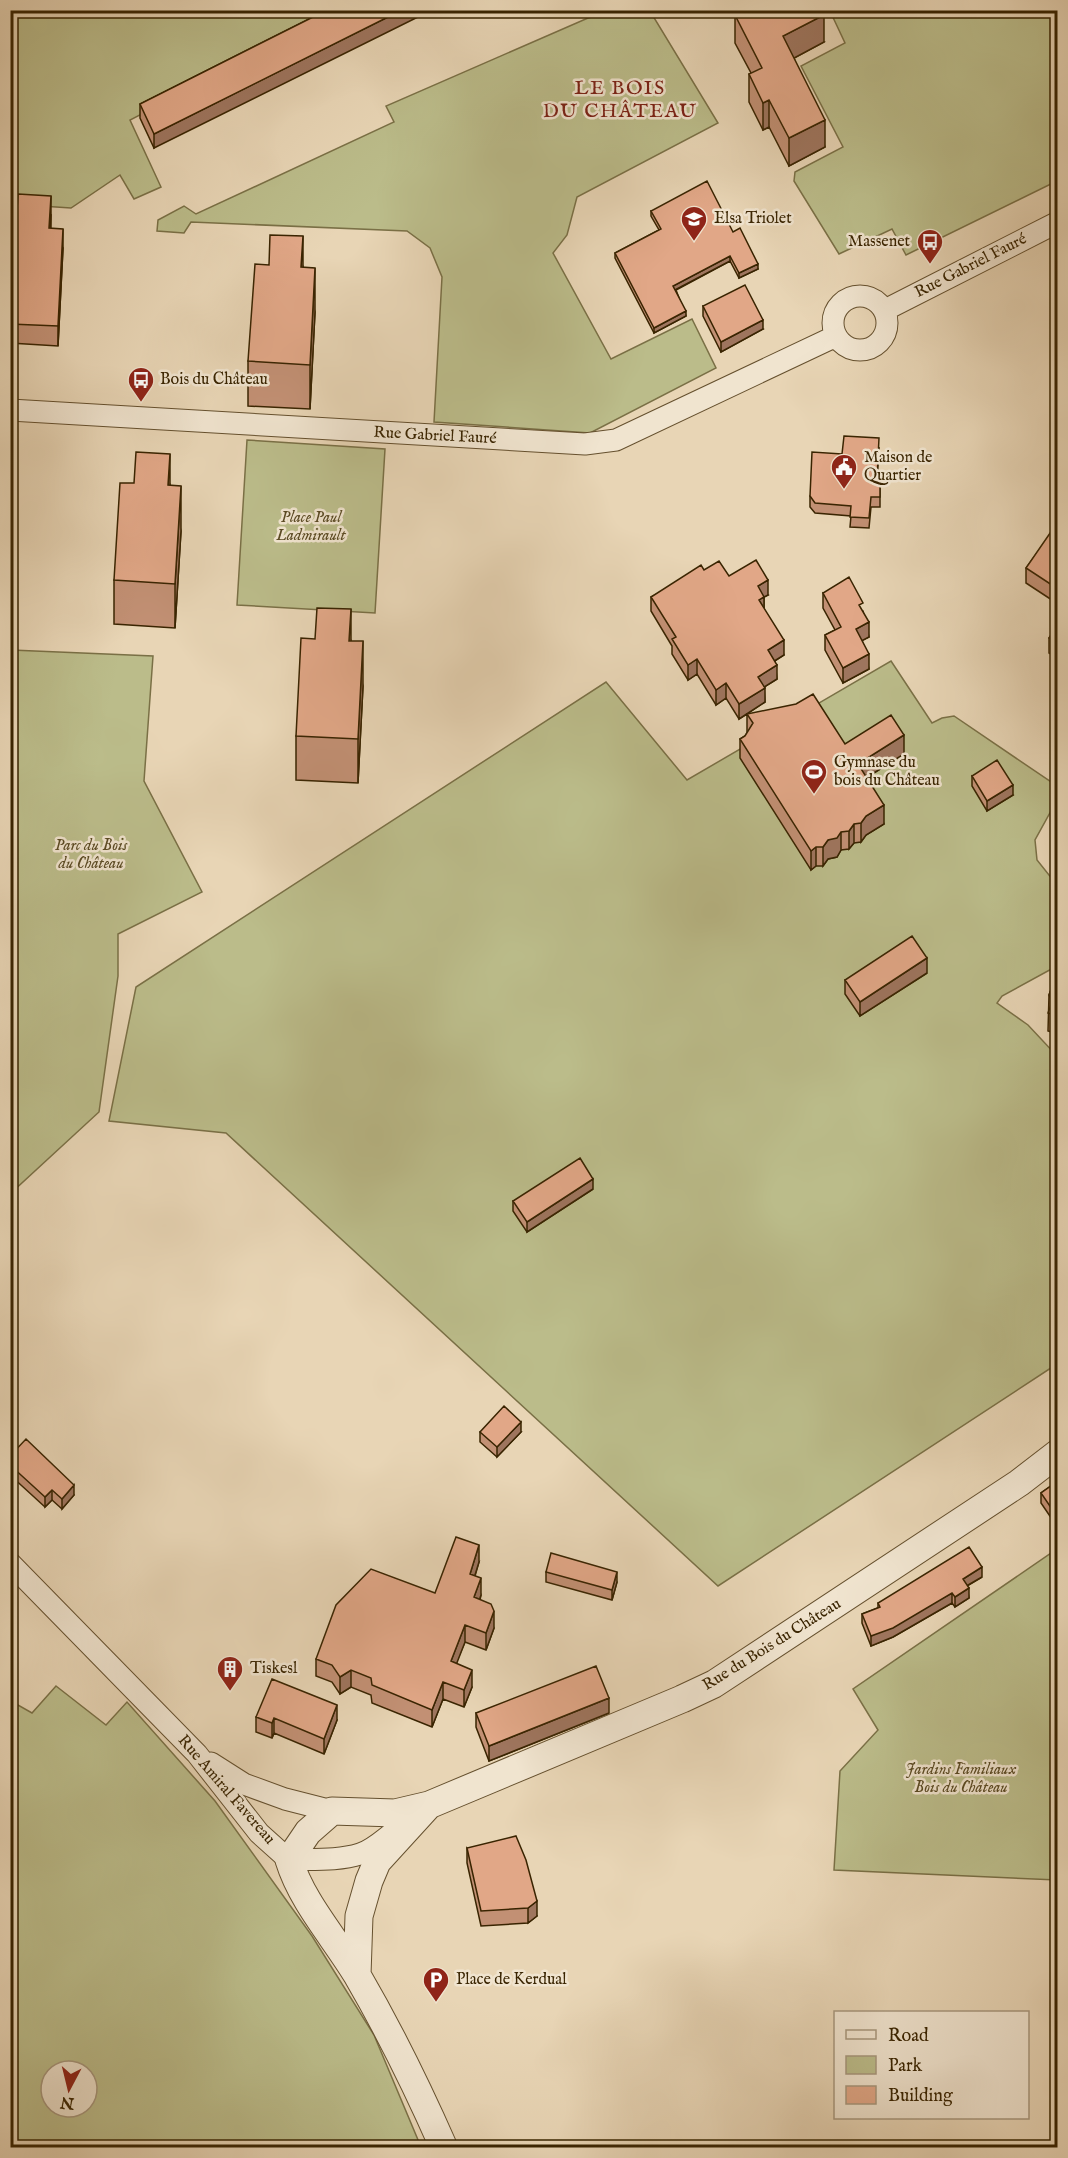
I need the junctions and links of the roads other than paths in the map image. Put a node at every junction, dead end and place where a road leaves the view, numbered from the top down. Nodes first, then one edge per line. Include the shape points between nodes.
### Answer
1 (1058, 222) edge
2 (885, 310) junction
3 (836, 336) junction
4 (10, 410) edge
5 (1058, 1453) edge
6 (10, 1563) edge
7 (197, 1754) junction
8 (429, 1805) junction
9 (332, 1811) junction
10 (289, 1860) junction
11 (357, 1975) junction
12 (444, 2148) edge

1 - 2 street, Rue Gabriel Fauré
2 - 3 street via 887,331 873,347 852,349
2 - 3 street via 867,296 845,301 834,316
3 - 4 street, Rue Gabriel Fauré via 616,440 601,443
5 - 8 street, Rue du Bois du Château via 1019,1483 714,1684
6 - 7 street, Rue Amiral Favereau
7 - 9 street, Rue du Bois du Château via 244,1784
7 - 10 street, Rue Amiral Favereau via 259,1833
8 - 9 street, Rue du Bois du Château via 395,1813
8 - 10 street, Rue du Bois du Château via 360,1854
8 - 11 street, Rue du Bois du Château via 377,1862 360,1916
9 - 10 street via 308,1832
10 - 11 street, Rue Amiral Favereau via 295,1880
11 - 12 street, Rue Amiral Favereau

